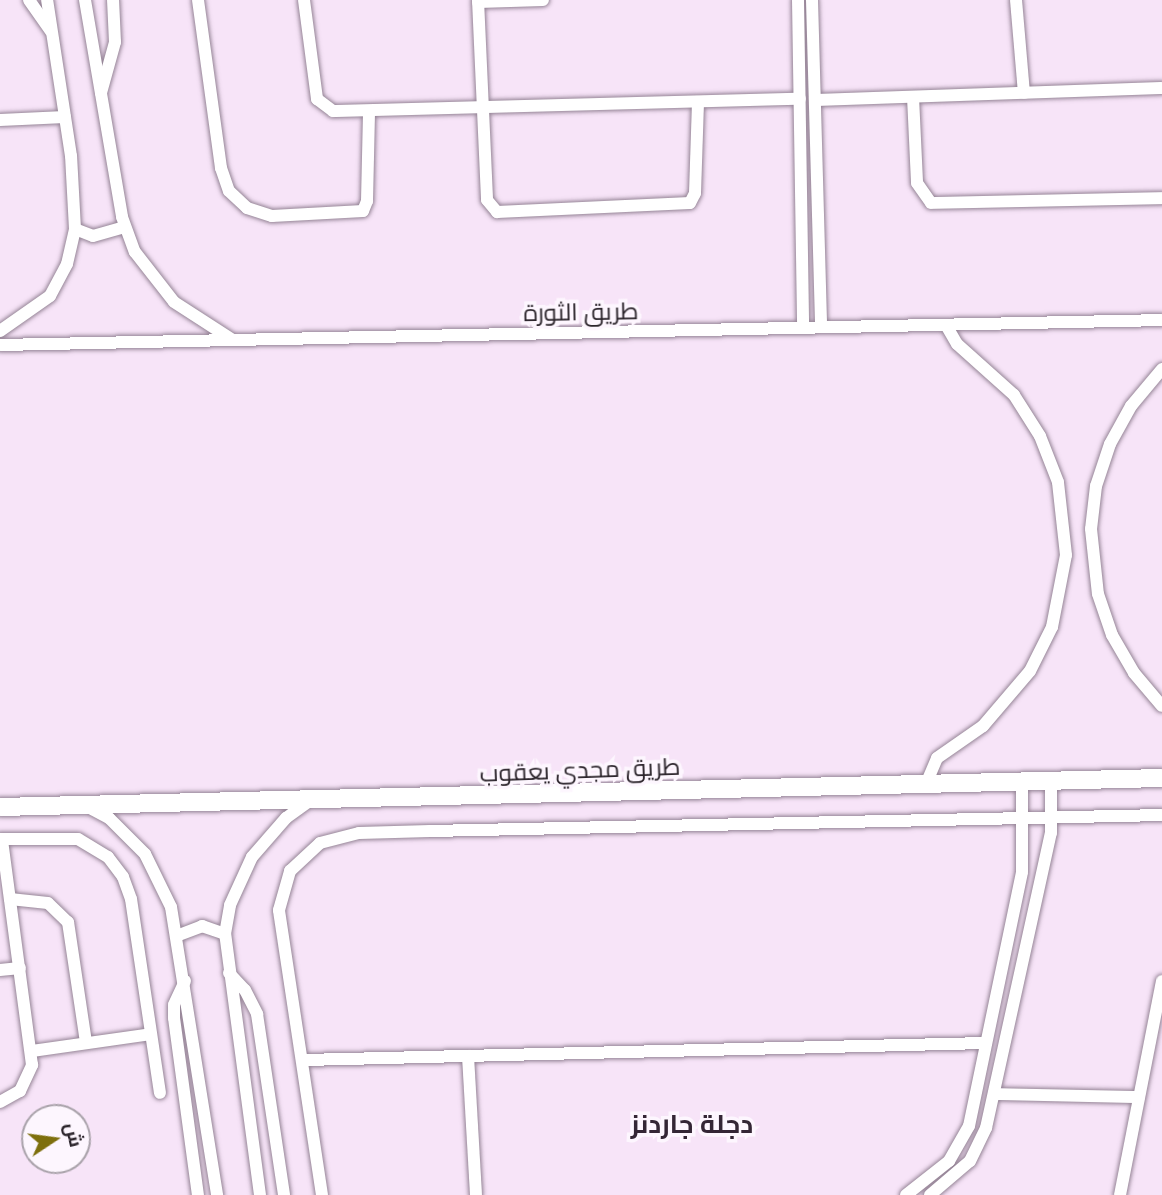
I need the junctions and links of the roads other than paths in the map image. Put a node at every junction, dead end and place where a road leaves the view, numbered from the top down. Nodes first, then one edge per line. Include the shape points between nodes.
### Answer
1 (29, 0) edge
2 (47, 0) edge
3 (85, 0) edge
4 (113, 0) edge
5 (198, 0) edge
6 (304, 0) edge
7 (543, 0) edge
8 (798, 0) edge
9 (812, 0) edge
10 (1016, 0) edge
11 (478, 1) edge
12 (51, 31) junction
13 (1162, 88) edge
14 (1024, 93) junction
15 (100, 97) junction
16 (913, 97) junction
17 (800, 99) junction
18 (814, 100) junction
19 (698, 102) junction
20 (483, 107) junction
21 (369, 111) junction
22 (65, 117) junction
23 (0, 120) edge
24 (1162, 198) edge
25 (124, 227) junction
26 (75, 229) junction
27 (1162, 320) edge
28 (946, 325) junction
29 (821, 327) junction
30 (803, 328) junction
31 (0, 331) edge
32 (234, 341) junction
33 (0, 345) edge
34 (1162, 369) edge
35 (1162, 705) edge
36 (1162, 778) edge
37 (1051, 782) junction
38 (1022, 783) junction
39 (926, 784) junction
40 (308, 802) junction
41 (84, 805) junction
42 (0, 807) edge
43 (1162, 815) edge
44 (1024, 817) junction
45 (1051, 818) junction
46 (1, 839) edge
47 (10, 899) junction
48 (178, 934) junction
49 (225, 934) junction
50 (20, 968) junction
51 (0, 970) edge
52 (229, 973) junction
53 (185, 981) junction
54 (1162, 981) edge
55 (151, 1034) junction
56 (1157, 1034) edge
57 (986, 1042) junction
58 (86, 1043) junction
59 (32, 1051) junction
60 (468, 1056) junction
61 (304, 1060) junction
62 (160, 1093) dead end
63 (994, 1094) junction
64 (1139, 1097) junction
65 (0, 1102) edge
66 (969, 1126) junction
67 (986, 1128) junction
68 (198, 1195) edge
69 (217, 1195) edge
70 (260, 1195) edge
71 (284, 1195) edge
72 (322, 1195) edge
73 (476, 1195) edge
74 (906, 1195) edge
75 (929, 1195) edge
76 (1120, 1195) edge

1 - 12 street
2 - 12 street
3 - 15 street
4 - 15 street via 115,43
5 - 21 street via 220,168 229,191 247,208 272,216 363,211 368,201
6 - 21 street via 317,99 333,111
7 - 11 street
8 - 17 street
9 - 18 street
10 - 14 street
11 - 20 street
12 - 22 street
13 - 14 street
14 - 16 street
15 - 25 street
16 - 18 street
16 - 24 street via 918,183 931,203
17 - 19 street
17 - 30 street
18 - 29 street
19 - 20 street
19 - 20 street via 695,193 690,202 497,212 488,201
20 - 21 street
22 - 23 street
22 - 26 street
25 - 26 street via 93,236
25 - 32 street via 157,285 193,317
26 - 31 street via 67,264 50,296
27 - 28 street, طريق الثورة
28 - 29 street, طريق الثورة
28 - 39 street via 957,344 1014,395 1040,436 1060,494 1066,555 1055,615 1030,671 983,726 937,758
29 - 30 street, طريق الثورة
30 - 32 street, طريق الثورة
32 - 33 street, طريق الثورة
34 - 35 street via 1131,406 1110,444 1096,486 1091,540 1098,594 1112,635 1134,673
36 - 37 street, طريق مجدي يعقوب
37 - 38 street, طريق مجدي يعقوب
37 - 45 street
38 - 39 street, طريق مجدي يعقوب
38 - 44 street
39 - 40 street, طريق مجدي يعقوب
40 - 41 street, طريق مجدي يعقوب
40 - 49 street via 286,818 252,857 230,905
41 - 42 street, طريق مجدي يعقوب
41 - 48 street via 109,818 145,854 162,881
43 - 45 street
44 - 45 street
44 - 57 street via 1023,872
44 - 61 street via 339,836 303,855 286,881 279,910
45 - 63 street
46 - 47 street
46 - 55 street via 78,839 116,866 131,900
47 - 50 street
47 - 58 street via 48,903 68,922
48 - 49 street via 202,926
48 - 53 street
49 - 52 street
50 - 51 street
50 - 59 street
52 - 70 street
52 - 71 street via 245,990 257,1014
53 - 68 street via 177,993 174,1018
53 - 69 street
54 - 56 street
55 - 58 street
55 - 62 street
56 - 64 street
57 - 60 street
57 - 66 street
58 - 59 street
59 - 65 street via 28,1079 20,1091
60 - 61 street
60 - 73 street
61 - 72 street
63 - 64 street
63 - 67 street
64 - 76 street
66 - 67 street
66 - 74 street via 949,1161
67 - 75 street via 970,1161

